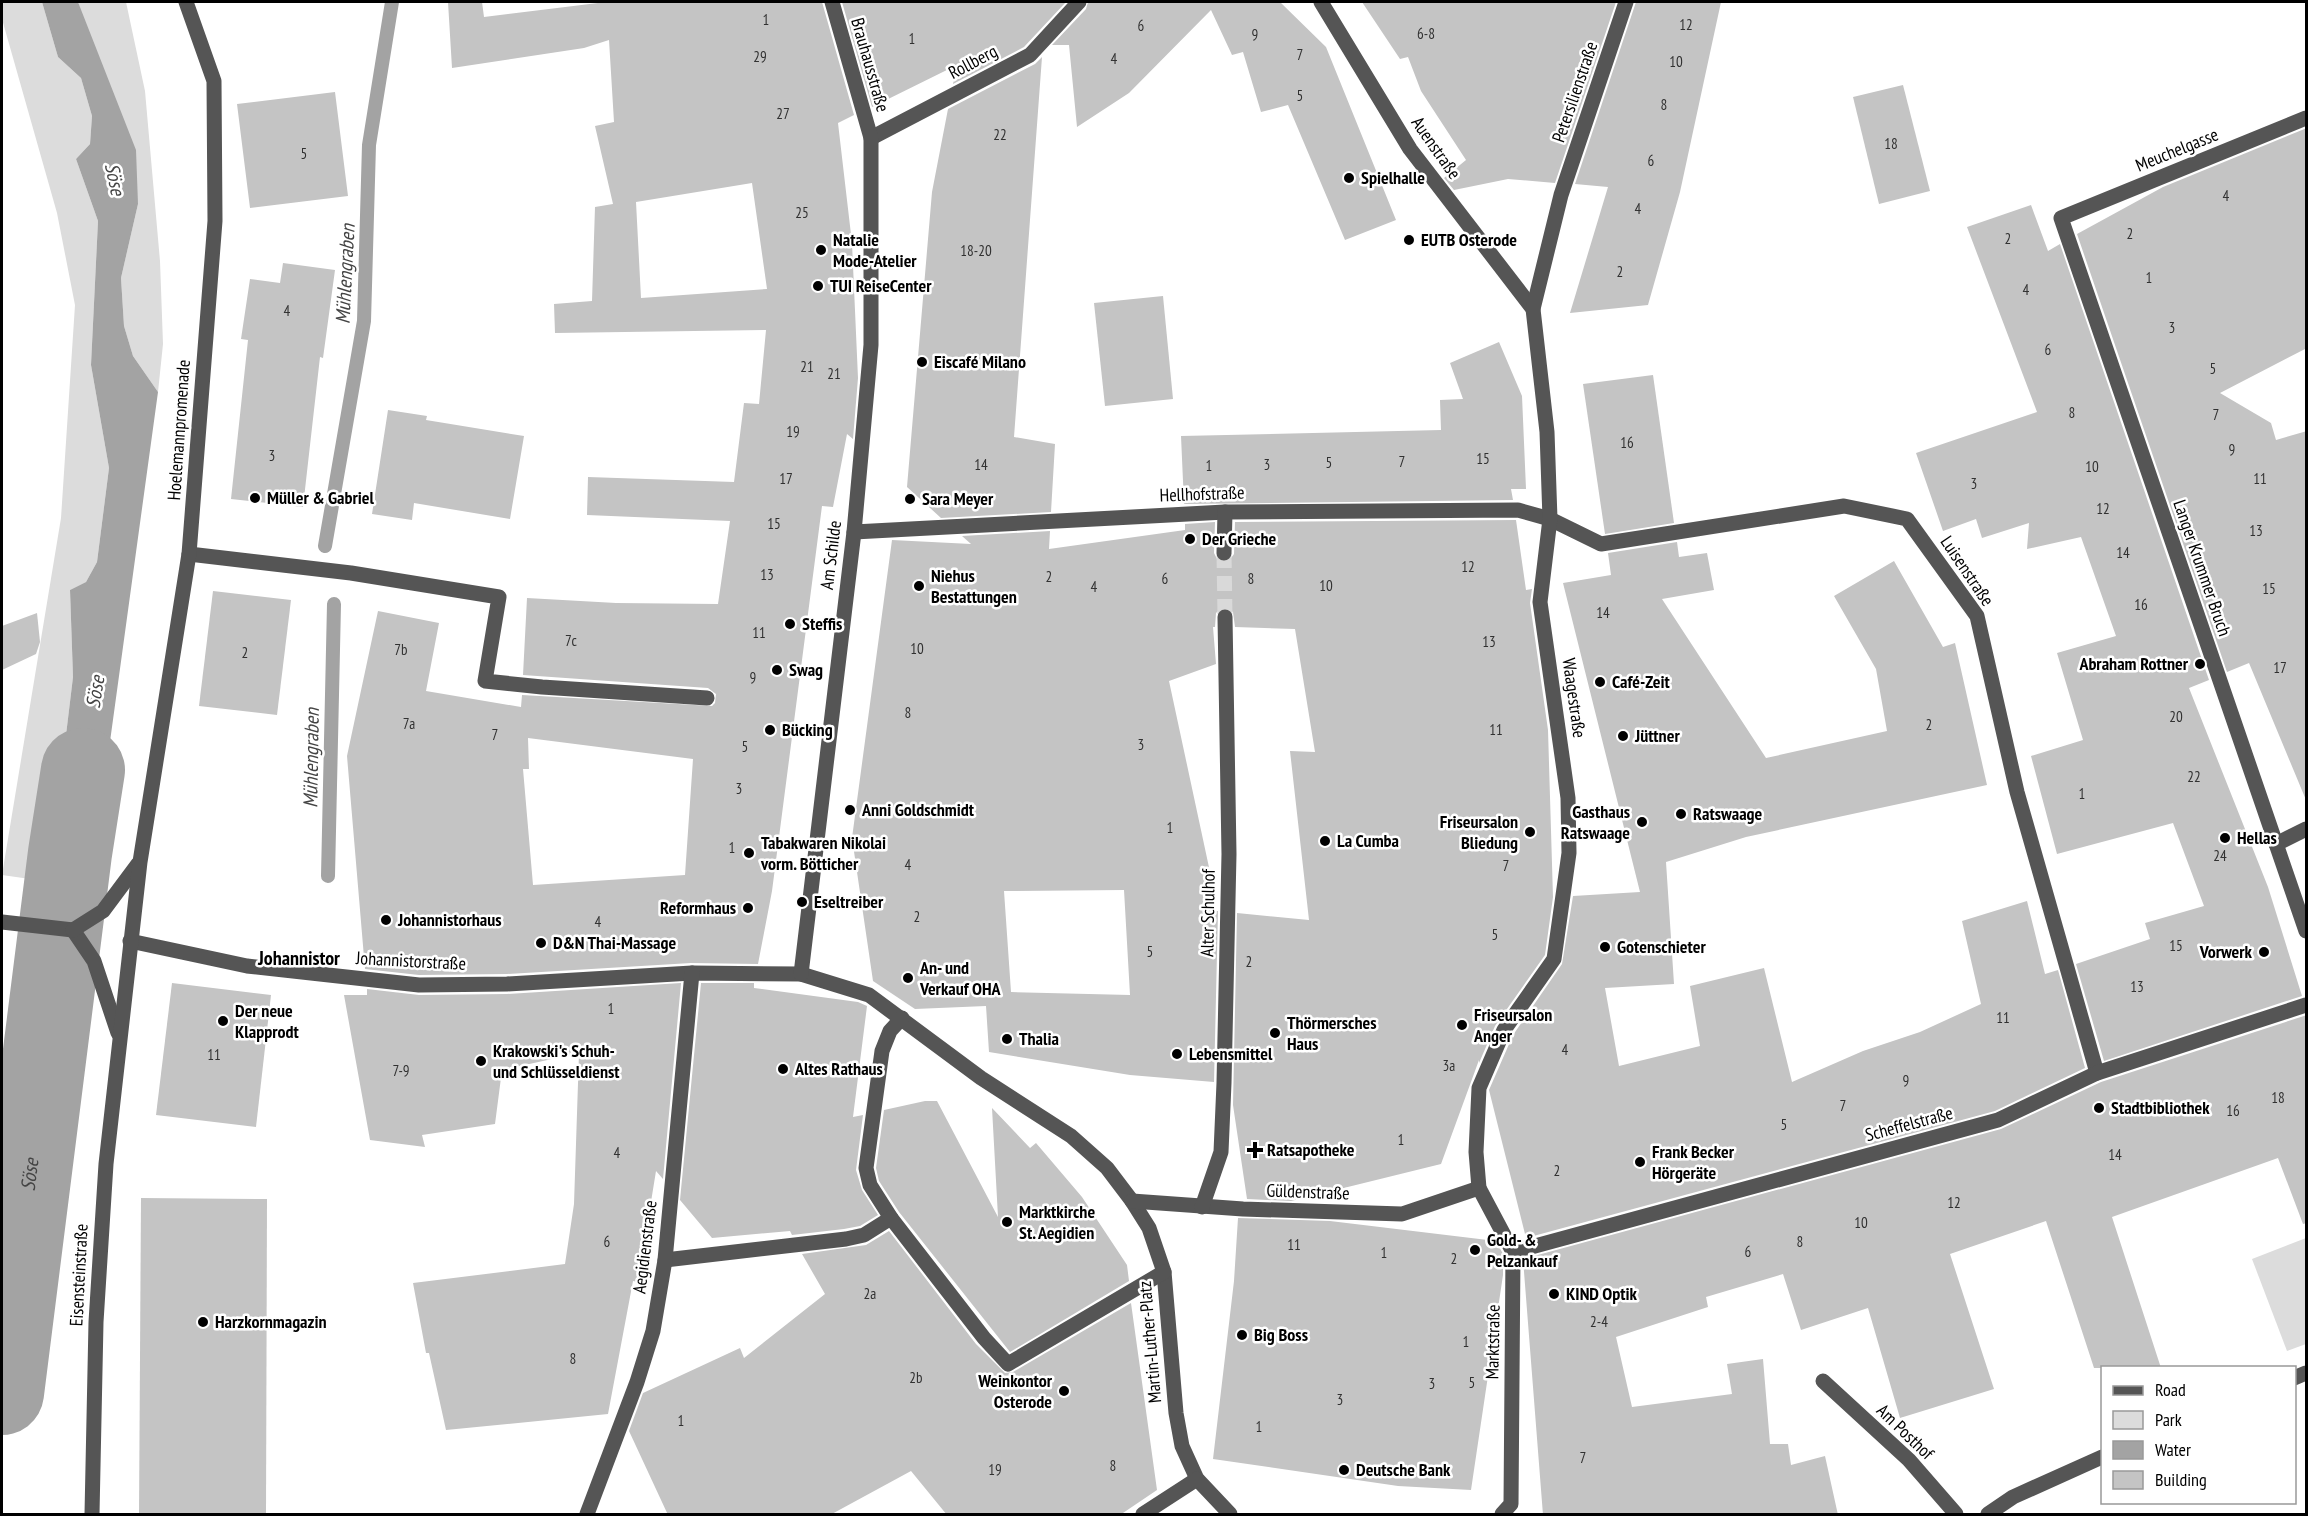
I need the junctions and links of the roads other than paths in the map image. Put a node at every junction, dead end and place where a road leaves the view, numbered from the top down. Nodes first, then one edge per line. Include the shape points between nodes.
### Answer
1 (186, 2) edge
2 (832, 2) edge
3 (1079, 2) edge
4 (1321, 2) edge
5 (1626, 2) edge
6 (2307, 118) edge
7 (871, 138) junction
8 (1561, 195) joint
9 (2061, 218) joint
10 (1533, 309) junction
11 (1225, 512) junction
12 (1550, 519) junction
13 (854, 532) junction
14 (1224, 553) tunnel mouth
15 (189, 554) junction
16 (1225, 617) tunnel mouth
17 (707, 698) dead end
18 (2307, 829) edge
19 (2276, 844) junction
20 (140, 862) junction
21 (2, 922) edge
22 (73, 930) junction
23 (2307, 931) edge
24 (130, 941) junction
25 (692, 973) junction
26 (801, 974) junction
27 (2307, 1005) edge
28 (902, 1018) junction
29 (120, 1039) junction
30 (2097, 1073) junction
31 (1479, 1188) junction
32 (1132, 1201) junction
33 (1202, 1207) junction
34 (891, 1218) junction
35 (1513, 1252) junction
36 (665, 1260) junction
37 (1164, 1272) junction
38 (1823, 1381) dead end
39 (2101, 1458) edge
40 (1197, 1479) junction
41 (1506, 1509) edge
42 (92, 1515) edge
43 (587, 1515) edge
44 (1143, 1515) edge
45 (1230, 1515) edge
46 (1956, 1515) edge
47 (1988, 1515) edge

1 - 15 street, Hoelemannpromenade via 214,81 215,209
2 - 7 street, Brauhausstraße
3 - 7 street, Rollberg via 1029,55
4 - 10 street, Auenstraße via 1410,149
5 - 8 street, Petersilienstraße
6 - 9 street, Meuchelgasse
7 - 13 street, Am Schilde via 871,345
8 - 10 street, Waagestraße
9 - 19 street, Langer Krummer Bruch
10 - 12 street, Waagestraße via 1547,432
11 - 12 street, Hellhofstraße via 1518,510
11 - 13 street, Hellhofstraße
11 - 14 street
12 - 30 street, Luisenstraße via 1601,544 1844,506 1907,519 1977,616 2017,792
12 - 31 street, Waagestraße via 1540,603 1568,798 1568,864 1554,959 1504,1030 1479,1088
13 - 26 street, Am Schilde
15 - 17 street via 351,573 499,597 485,681
15 - 20 street, Hoelemannpromenade
16 - 33 street, Alter Schulhof via 1229,854 1224,1095 1221,1152
18 - 19 street
19 - 23 street, Langer Krummer Bruch
20 - 22 street, Hoelemannpromenade via 103,911
20 - 24 street, Hoelemannpromenade
21 - 22 street
22 - 29 street, Eisensteinstraße via 94,961
24 - 25 street, Johannistorstraße via 247,966 419,985
24 - 29 street, Eisensteinstraße
25 - 26 street, Martin-Luther-Platz
25 - 36 street, Aegidienstraße
26 - 28 street, Martin-Luther-Platz via 869,995
27 - 30 street, Scheffelstraße
28 - 32 street, Martin-Luther-Platz via 981,1078 1071,1136 1107,1168
28 - 34 street via 890,1031 882,1051 866,1168 870,1185
29 - 42 street, Eisensteinstraße via 99,1251
30 - 35 street, Scheffelstraße via 1998,1120
31 - 33 street, Güldenstraße via 1402,1215
31 - 35 street, Marktstraße
32 - 33 street, Güldenstraße
32 - 37 street, Martin-Luther-Platz via 1149,1228
34 - 36 street via 864,1235 846,1239
34 - 37 street via 1008,1364
35 - 41 street, Marktstraße
36 - 43 street, Aegidienstraße via 650,1341
37 - 40 street, Martin-Luther-Platz via 1176,1413 1182,1446
38 - 46 street, Am Posthof via 1909,1460
39 - 47 street via 2013,1497
40 - 44 street
40 - 45 street, Martin-Luther-Platz

